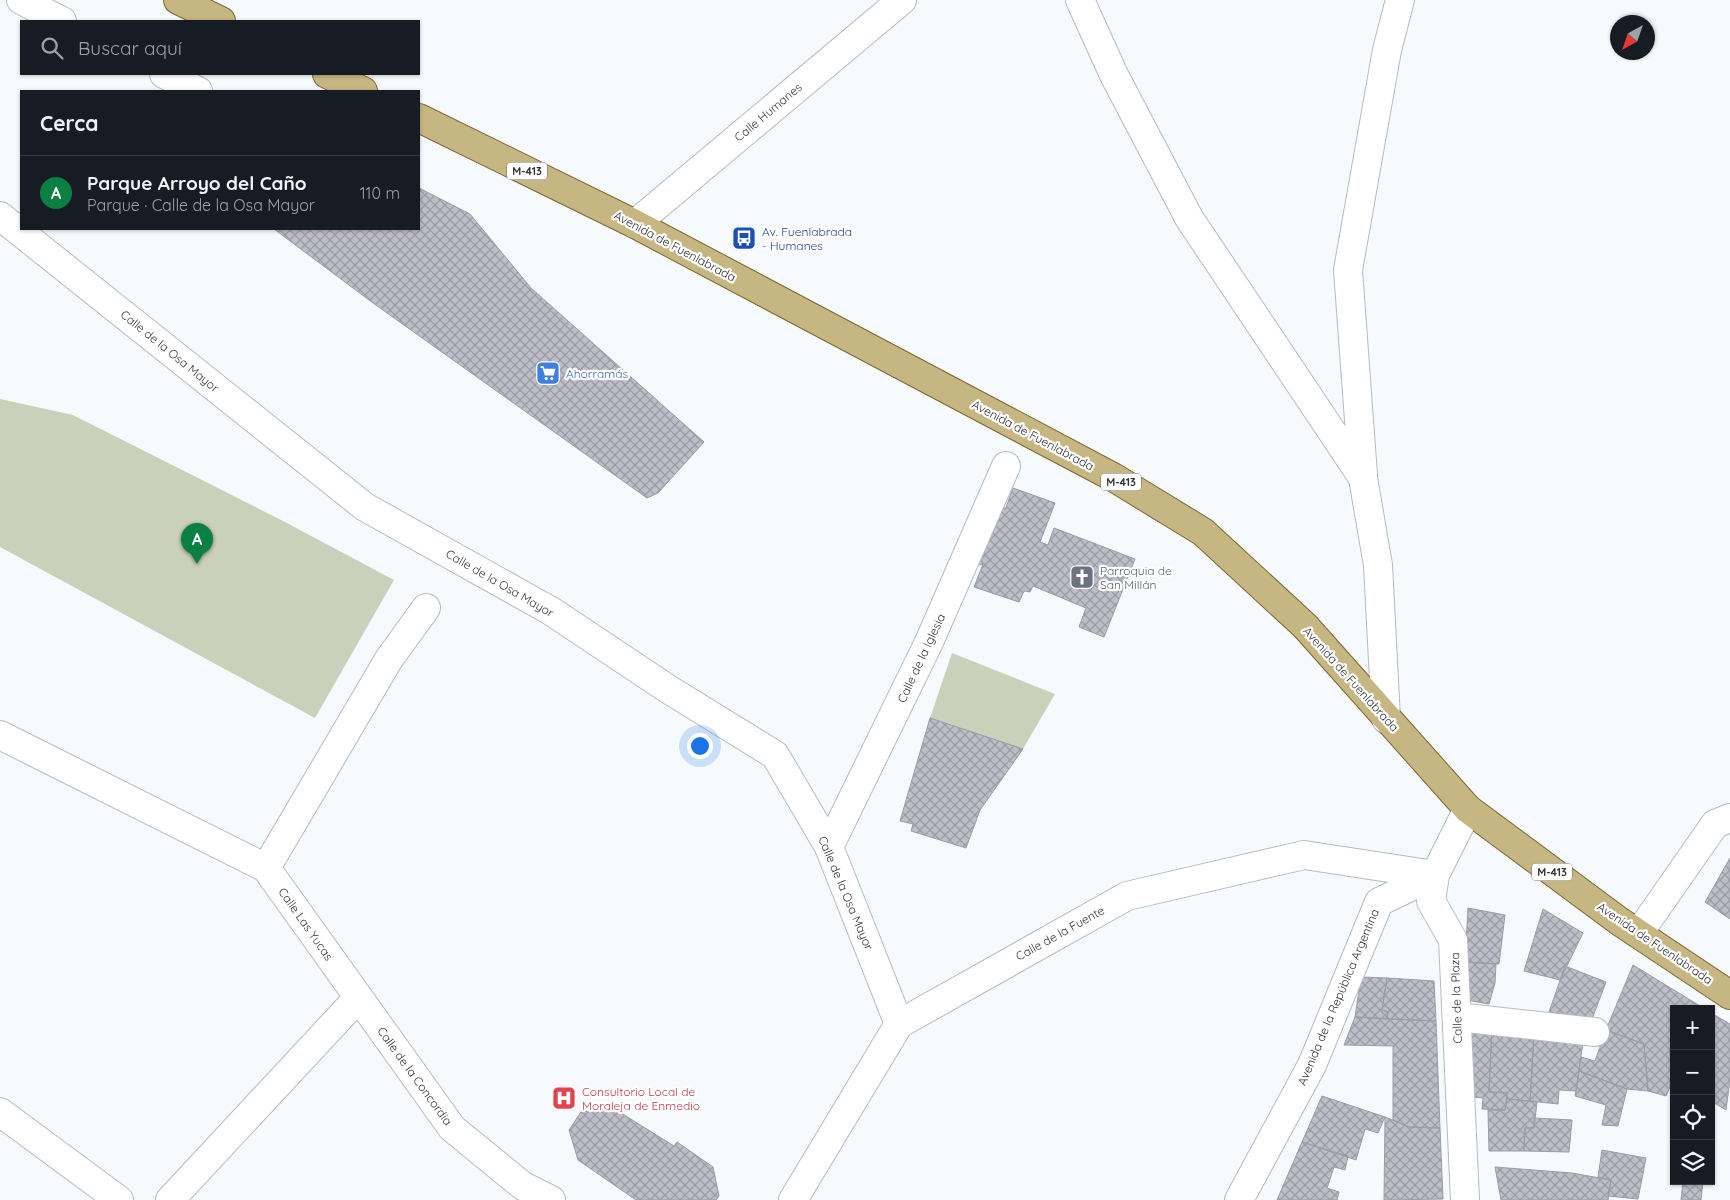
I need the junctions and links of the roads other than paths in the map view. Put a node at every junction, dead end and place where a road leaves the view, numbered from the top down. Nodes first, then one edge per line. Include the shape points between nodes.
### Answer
1 (20, 0) edge
2 (180, 0) edge
3 (902, 0) edge
4 (1080, 0) edge
5 (1400, 0) edge
6 (60, 20) edge
7 (219, 20) edge
8 (166, 75) edge
9 (329, 75) edge
10 (196, 90) edge
11 (361, 90) edge
12 (420, 118) edge
13 (0, 216) edge
14 (635, 224) junction
15 (1006, 466) dead end
16 (1364, 478) junction
17 (426, 608) dead end
18 (1386, 719) junction
19 (0, 735) edge
20 (1468, 809) junction
21 (1730, 818) edge
22 (829, 847) junction
23 (266, 868) junction
24 (1435, 875) junction
25 (1639, 933) junction
26 (1730, 995) edge
27 (358, 998) junction
28 (1457, 1017) junction
29 (899, 1024) junction
30 (1595, 1032) dead end
31 (0, 1112) edge
32 (518, 1193) edge
33 (119, 1200) edge
34 (170, 1200) edge
35 (551, 1200) edge
36 (793, 1200) edge
37 (1239, 1200) edge
38 (1465, 1200) edge

1 - 6 street
2 - 7 main road
3 - 14 street, Calle Humanes
4 - 16 street via 1114,75 1189,218
5 - 16 street via 1387,50 1348,270
8 - 10 street
9 - 11 main road
12 - 14 main road, Avenida de Fuenlabrada / M-413
13 - 22 street, Calle de la Osa Mayor via 366,507 551,611 775,755
14 - 18 main road, Avenida de Fuenlabrada / M-413 via 1113,477 1204,532 1305,626
15 - 22 street, Calle de la Iglesia via 929,642
16 - 18 street via 1378,565
17 - 23 street via 389,659
18 - 20 main road, Avenida de Fuenlabrada / M-413
19 - 23 street, Calle Las Yucas
20 - 24 street, Calle de la Plaza
20 - 25 main road, Avenida de Fuenlabrada / M-413
21 - 25 street via 1715,824
22 - 29 street, Calle de la Osa Mayor
23 - 27 street, Calle Las Yucas
24 - 28 street, Calle de la Plaza via 1432,901 1454,940
24 - 29 street, Calle de la Fuente via 1304,856 1127,896
24 - 37 street, Avenida de la República Argentina via 1378,902 1312,1065
25 - 26 main road, Avenida de Fuenlabrada / M-413
27 - 32 street, Calle de la Concordia via 452,1128
27 - 34 street
28 - 30 street
28 - 38 street, Calle de la Plaza
29 - 36 street, Calle de la Fuente
31 - 33 street
32 - 35 street, Calle de la Concordia

